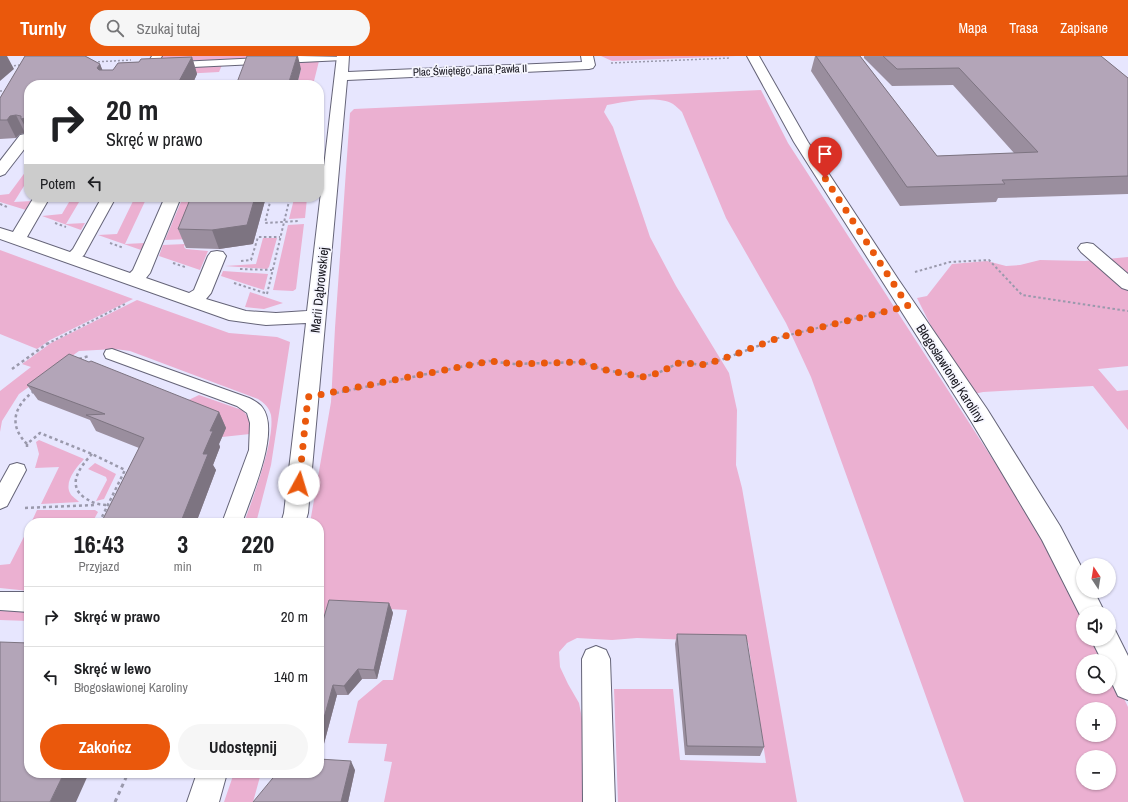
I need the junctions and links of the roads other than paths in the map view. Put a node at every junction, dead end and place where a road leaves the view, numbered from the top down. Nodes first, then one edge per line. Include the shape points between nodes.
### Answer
1 (157, 56) edge
2 (343, 56) edge
3 (754, 57) edge
4 (588, 60) edge
5 (341, 76) junction
6 (24, 139) edge
7 (326, 152) edge
8 (0, 171) edge
9 (324, 188) edge
10 (39, 202) edge
11 (106, 202) edge
12 (171, 202) edge
13 (323, 202) edge
14 (0, 233) edge
15 (17, 239) junction
16 (1087, 248) dead end
17 (217, 256) edge
18 (71, 258) junction
19 (132, 280) junction
20 (1128, 284) edge
21 (192, 300) junction
22 (317, 316) junction
23 (112, 354) road end
24 (16, 470) road end
25 (0, 501) edge
26 (234, 518) edge
27 (294, 518) edge
28 (0, 601) edge
29 (24, 602) edge
30 (1088, 606) edge
31 (1108, 646) edge
32 (596, 659) dead end
33 (1128, 686) edge
34 (210, 778) edge
35 (203, 802) edge
36 (599, 802) edge

1 - 2 lane via 151,66
2 - 5 street, Marii Dąbrowskiej
3 - 30 street, Błogosławionej Karoliny via 801,142 979,415 1051,533
4 - 5 street, Plac Świętego Jana Pawła II
5 - 7 street, Marii Dąbrowskiej
6 - 8 street
7 - 9 street, Marii Dąbrowskiej
10 - 15 street
11 - 18 lane via 79,252
12 - 19 street via 141,273
13 - 22 street, Marii Dąbrowskiej
14 - 15 street
15 - 18 street
16 - 20 street
17 - 21 street via 202,293
18 - 19 street
19 - 21 street
21 - 22 street via 250,319
22 - 27 street, Marii Dąbrowskiej
23 - 26 lane via 243,402 255,410 259,423 258,450
24 - 25 lane
28 - 29 lane
31 - 33 street
32 - 36 street
34 - 35 street

